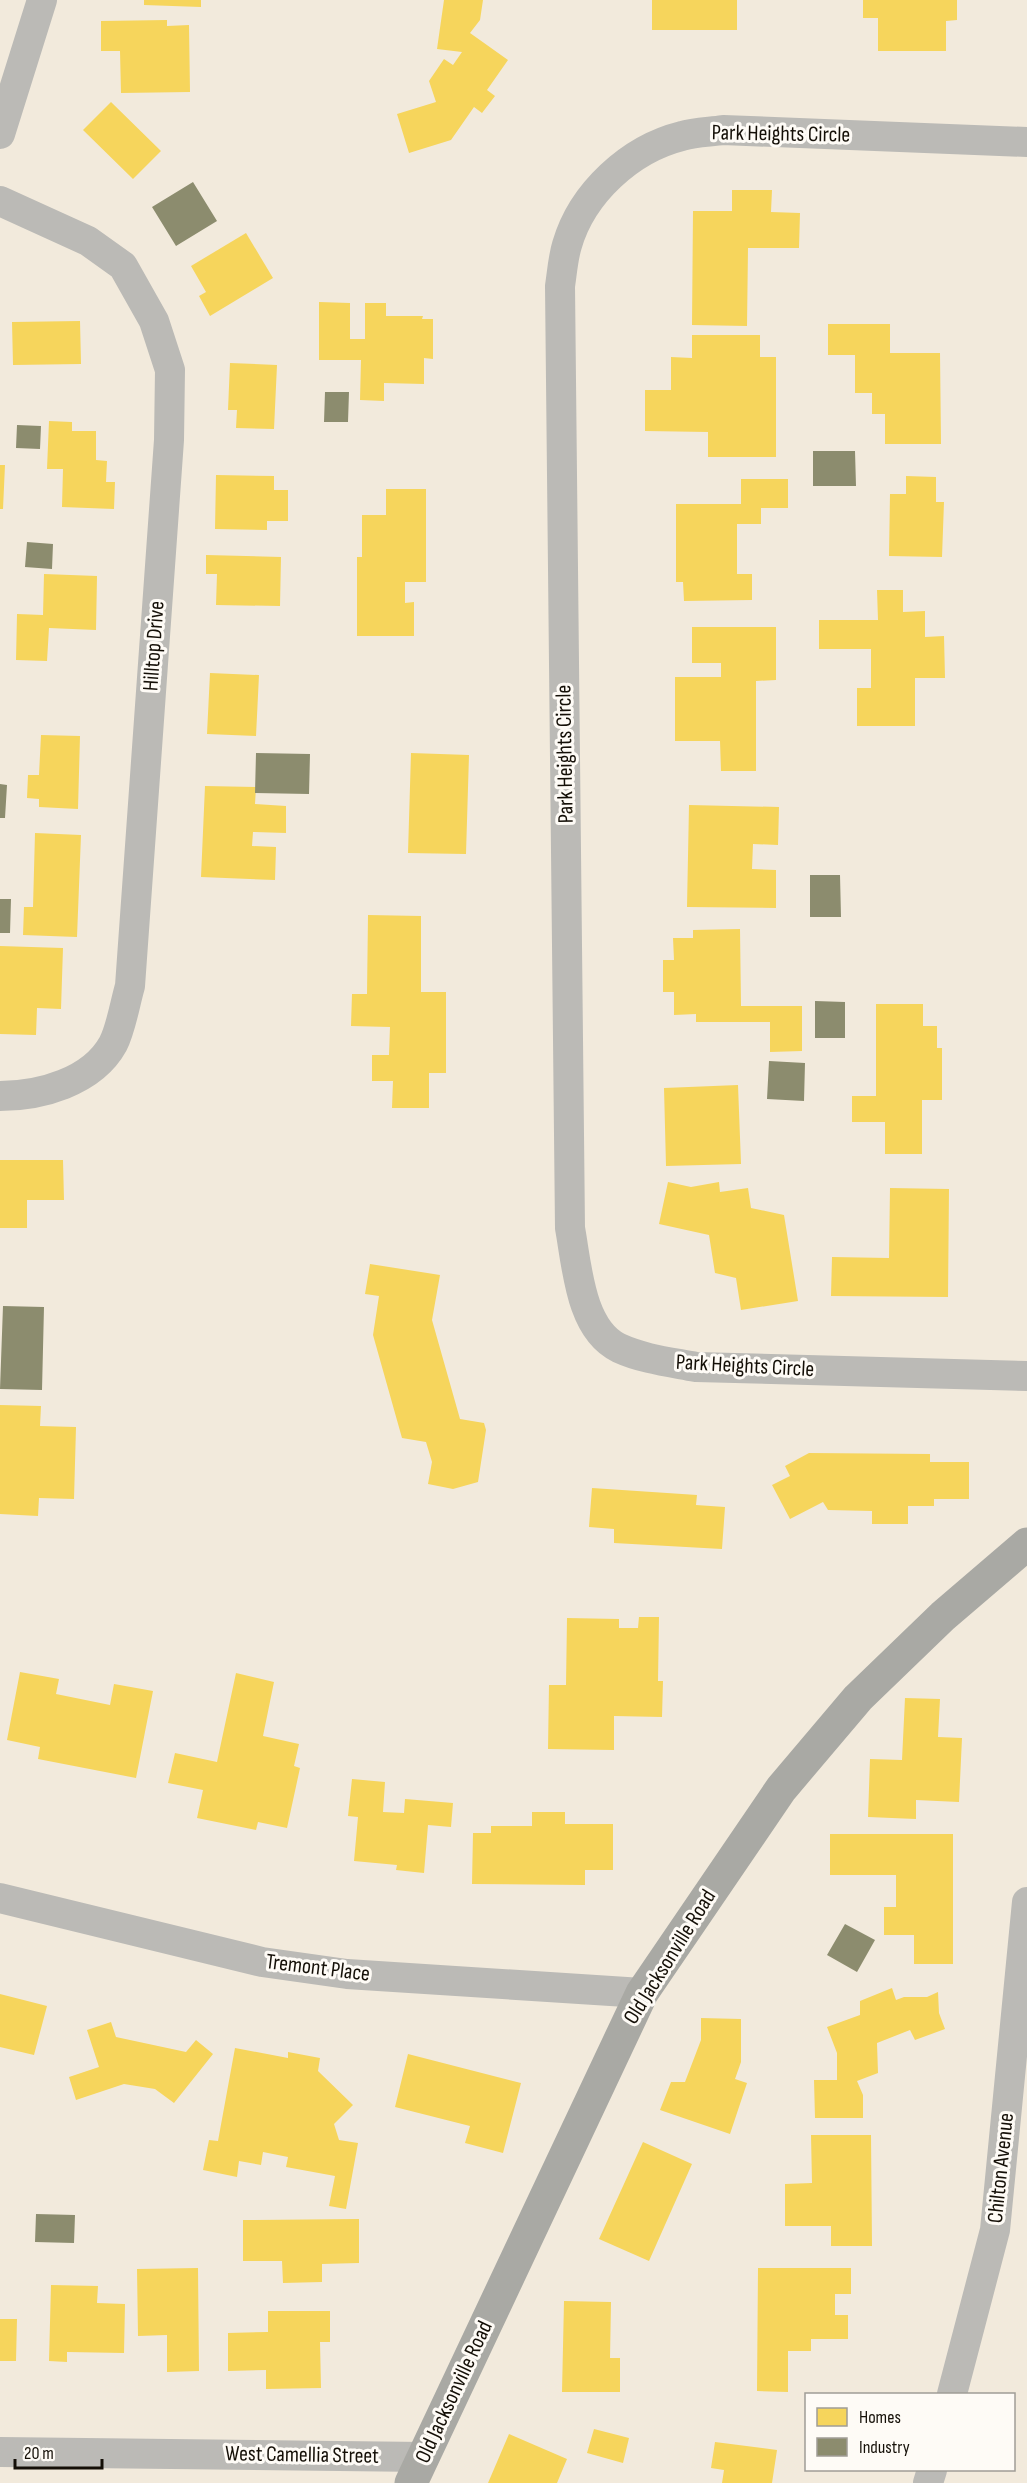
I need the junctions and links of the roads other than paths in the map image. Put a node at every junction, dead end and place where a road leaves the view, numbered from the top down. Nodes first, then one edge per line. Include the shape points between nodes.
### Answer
1 (42, 0) edge
2 (0, 134) edge
3 (1027, 141) edge
4 (0, 201) edge
5 (0, 1096) edge
6 (1027, 1376) edge
7 (1027, 1544) edge
8 (0, 1898) edge
9 (1027, 1902) edge
10 (642, 1993) junction
11 (952, 2393) edge
12 (0, 2452) edge
13 (417, 2470) edge

1 - 2 street
3 - 6 street, Park Heights Circle via 723,130 682,136 644,151 610,175 584,208 567,245 560,286 570,1228 580,1288 595,1329 617,1347 644,1357 696,1367
4 - 5 street, Hilltop Drive via 88,241 123,267 154,321 170,370 169,440 130,986 113,1044 90,1070 55,1088
7 - 10 main road, Old Jacksonville Road via 943,1616 858,1698 781,1789
8 - 10 street, Tremont Place via 262,1962 347,1974
9 - 11 street, Chilton Avenue via 995,2230
10 - 13 main road, Old Jacksonville Road
12 - 13 street, West Camellia Street

